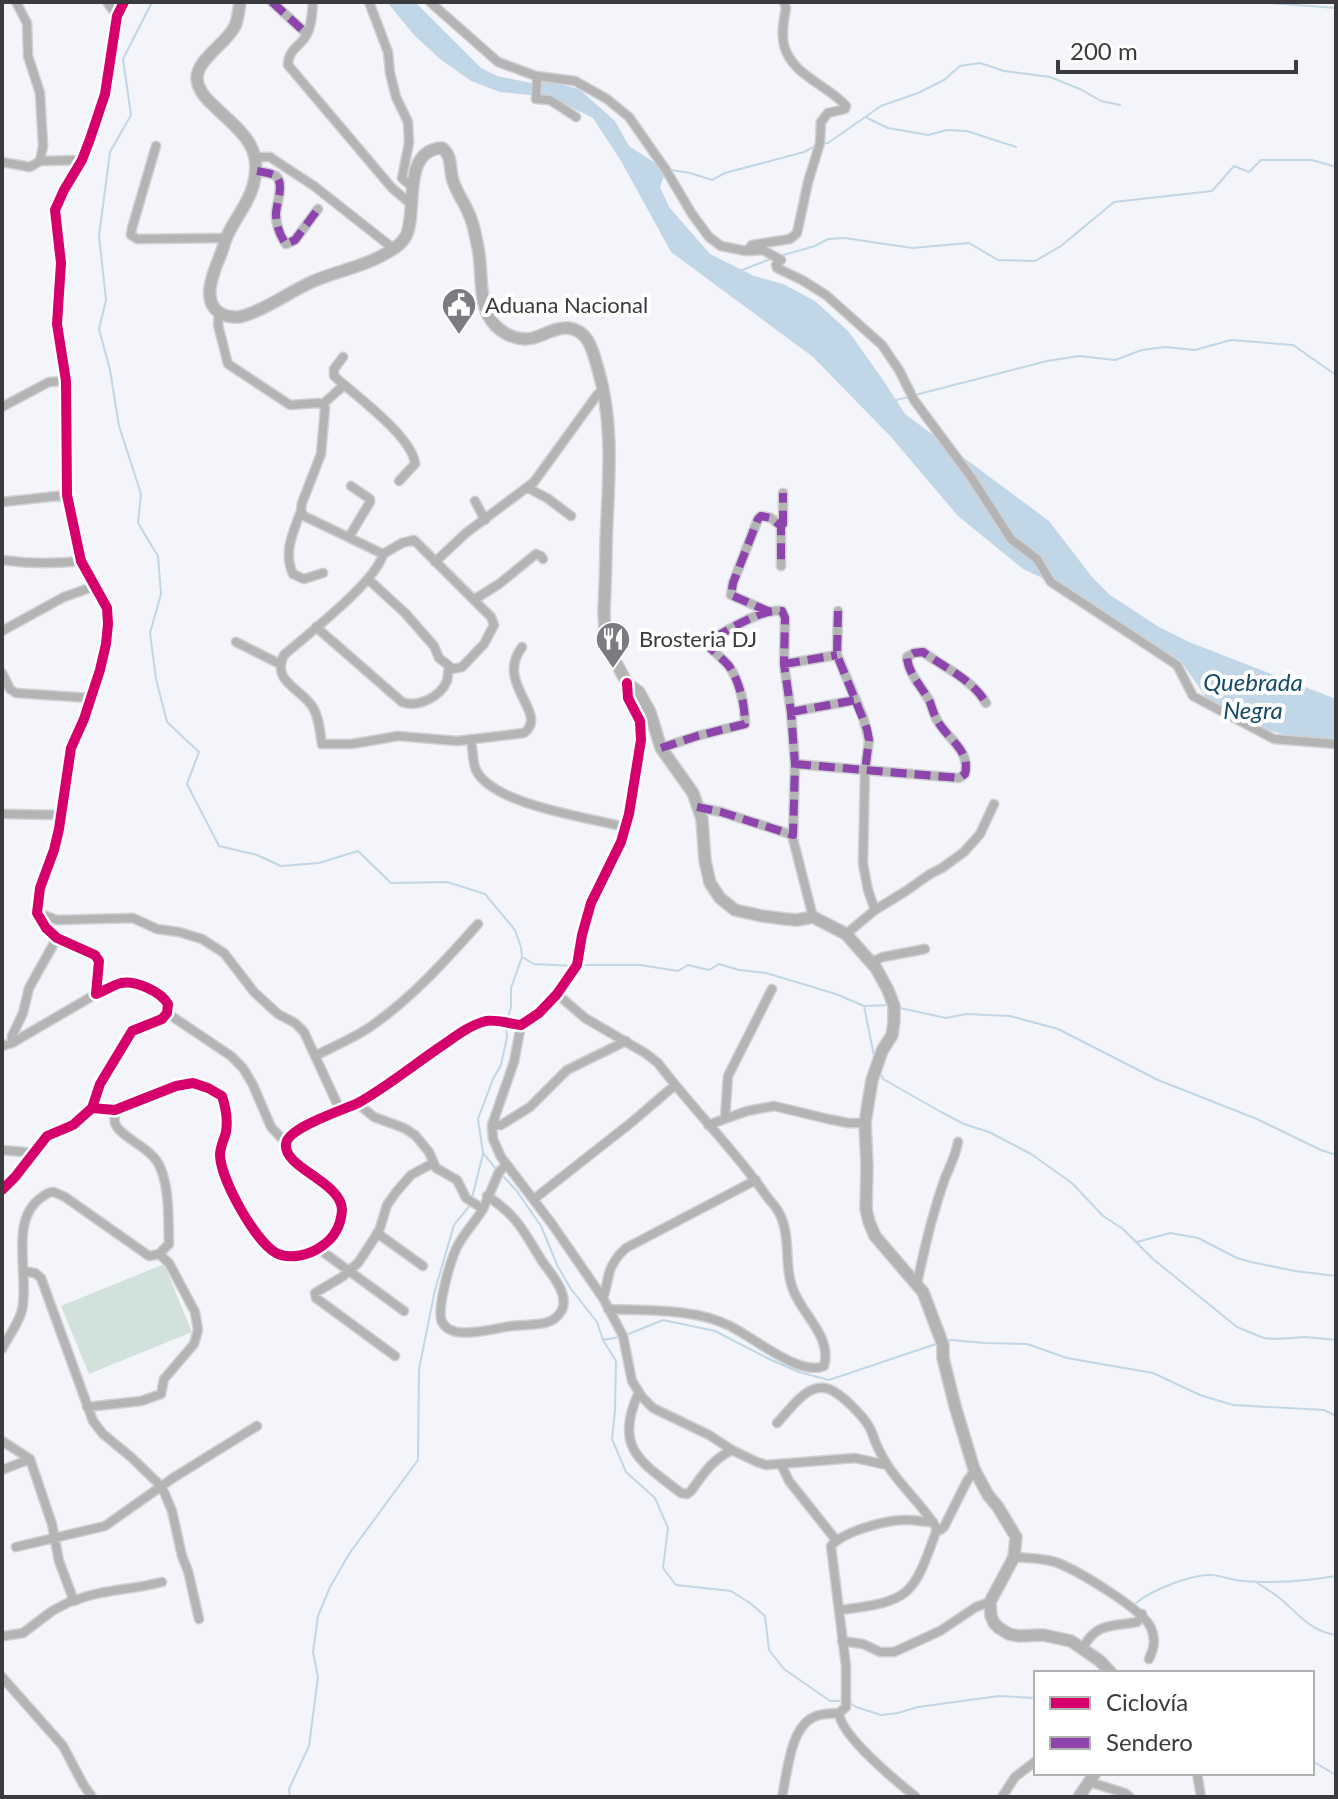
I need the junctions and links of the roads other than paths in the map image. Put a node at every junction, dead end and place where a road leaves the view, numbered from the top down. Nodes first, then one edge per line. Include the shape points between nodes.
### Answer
1 (16, 2) edge
2 (107, 2) edge
3 (124, 2) edge
4 (240, 2) edge
5 (272, 2) edge
6 (313, 2) edge
7 (369, 2) edge
8 (430, 2) edge
9 (784, 2) edge
10 (117, 16) junction
11 (307, 34) junction
12 (536, 78) junction
13 (576, 117) dead end
14 (156, 146) dead end
15 (257, 157) junction
16 (82, 160) junction
17 (40, 161) junction
18 (2, 163) edge
19 (257, 171) junction
20 (412, 187) junction
21 (412, 205) junction
22 (318, 209) dead end
23 (226, 238) junction
24 (394, 249) junction
25 (746, 251) junction
26 (219, 313) junction
27 (343, 357) dead end
28 (66, 381) junction
29 (344, 385) junction
30 (604, 389) junction
31 (323, 404) junction
32 (2, 407) edge
33 (399, 481) dead end
34 (351, 486) dead end
35 (528, 488) junction
36 (783, 493) dead end
37 (67, 495) junction
38 (475, 501) dead end
39 (2, 502) edge
40 (301, 511) junction
41 (571, 516) dead end
42 (485, 520) junction
43 (781, 526) junction
44 (349, 537) junction
45 (383, 554) junction
46 (543, 559) dead end
47 (2, 560) edge
48 (81, 561) junction
49 (435, 562) junction
50 (781, 566) dead end
51 (323, 573) dead end
52 (369, 580) junction
53 (95, 586) junction
54 (475, 599) junction
55 (838, 611) dead end
56 (770, 612) junction
57 (316, 627) junction
58 (2, 631) edge
59 (236, 642) dead end
60 (522, 647) dead end
61 (837, 655) junction
62 (280, 664) junction
63 (784, 664) junction
64 (449, 667) junction
65 (2, 673) edge
66 (627, 683) junction
67 (90, 698) junction
68 (856, 700) junction
69 (986, 703) dead end
70 (791, 712) junction
71 (471, 739) junction
72 (1336, 744) edge
73 (661, 748) junction
74 (795, 764) junction
75 (865, 771) junction
76 (994, 804) dead end
77 (697, 807) junction
78 (2, 814) edge
79 (62, 815) junction
80 (624, 827) junction
81 (793, 835) junction
82 (875, 910) junction
83 (37, 913) junction
84 (813, 917) junction
85 (478, 924) dead end
86 (846, 934) junction
87 (57, 938) junction
88 (925, 949) dead end
89 (871, 962) junction
90 (772, 989) dead end
91 (96, 994) junction
92 (557, 994) junction
93 (167, 1013) junction
94 (521, 1025) junction
95 (626, 1041) junction
96 (12, 1043) junction
97 (2, 1046) edge
98 (315, 1056) junction
99 (675, 1085) junction
100 (357, 1103) junction
101 (92, 1108) junction
102 (115, 1110) junction
103 (340, 1110) junction
104 (725, 1118) junction
105 (865, 1123) junction
106 (492, 1125) junction
107 (708, 1125) junction
108 (958, 1142) dead end
109 (286, 1143) junction
110 (2, 1150) edge
111 (35, 1153) junction
112 (433, 1163) junction
113 (506, 1165) junction
114 (756, 1180) junction
115 (2, 1190) edge
116 (487, 1196) junction
117 (534, 1199) junction
118 (480, 1208) junction
119 (377, 1233) junction
120 (319, 1249) junction
121 (159, 1254) junction
122 (423, 1266) dead end
123 (23, 1271) junction
124 (349, 1271) junction
125 (917, 1284) junction
126 (603, 1298) junction
127 (608, 1309) junction
128 (404, 1311) dead end
129 (2, 1349) edge
130 (395, 1356) dead end
131 (639, 1392) junction
132 (87, 1407) junction
133 (777, 1423) dead end
134 (257, 1426) dead end
135 (2, 1441) edge
136 (732, 1450) junction
137 (30, 1459) junction
138 (781, 1464) junction
139 (887, 1465) junction
140 (2, 1470) edge
141 (975, 1471) junction
142 (162, 1487) junction
143 (935, 1526) junction
144 (55, 1537) junction
145 (836, 1540) junction
146 (16, 1547) dead end
147 (1014, 1557) junction
148 (162, 1582) dead end
149 (74, 1601) junction
150 (990, 1602) junction
151 (840, 1610) junction
152 (1142, 1614) junction
153 (199, 1619) dead end
154 (4, 1636) dead end
155 (842, 1641) junction
156 (1083, 1648) junction
157 (1149, 1659) dead end
158 (1109, 1671) edge
159 (2, 1677) edge
160 (839, 1713) junction
161 (1034, 1763) edge
162 (1197, 1775) edge
163 (1092, 1777) edge
164 (92, 1797) edge
165 (782, 1797) edge
166 (916, 1797) edge
167 (1002, 1797) edge
168 (1079, 1797) edge
169 (1130, 1797) edge
170 (1201, 1797) edge

1 - 17 street via 27,23 28,56 40,93
2 - 10 street
3 - 10 street
4 - 15 main road via 236,24 201,66 197,80 200,91
5 - 11 street
6 - 11 street
7 - 20 street via 408,122 402,178
8 - 12 street via 498,62
9 - 25 street via 783,44 788,57 846,106 821,122 797,233
10 - 16 street via 105,94
11 - 21 street via 288,65
12 - 13 street via 536,99 550,100
12 - 25 street via 575,81 629,117 709,237 721,246
14 - 23 street via 131,235
15 - 19 main road
15 - 24 street via 270,157 286,167
16 - 17 street
16 - 28 street via 55,210 61,263 57,324
17 - 18 street via 30,167
19 - 22 street via 278,180 276,218 286,244
19 - 23 main road via 245,207
20 - 21 main road
20 - 30 main road via 421,157 435,148 447,152 471,219 483,299 494,325 525,339 552,330 577,330 590,342
21 - 24 main road via 406,236
23 - 26 main road via 211,280 212,303
24 - 26 main road via 246,315
25 - 72 street via 763,250 781,260 777,268 826,295 882,345 1011,539 1037,559 1051,582 1177,665 1193,696 1274,739
26 - 31 street via 228,364 290,405
27 - 29 street via 334,374
28 - 32 street via 49,382
28 - 37 street
29 - 31 street
29 - 33 street via 410,449 415,464
30 - 35 street
30 - 66 main road via 610,456 605,633
31 - 40 street via 321,454
34 - 44 street via 370,502
35 - 41 street
35 - 42 street
36 - 43 street
37 - 39 street
37 - 48 street
38 - 42 street
40 - 44 street
40 - 51 street via 288,563 293,574 304,579
42 - 49 street
43 - 50 street
43 - 56 street via 766,516 758,519 731,595
44 - 45 street
45 - 49 street via 414,540
45 - 52 street
46 - 54 street via 536,554
47 - 48 street
48 - 53 street
49 - 54 street
52 - 57 street
52 - 64 street via 405,613
53 - 58 street
53 - 67 street via 107,608 108,624
54 - 64 street via 494,625 462,667
55 - 61 street
56 - 63 street via 784,614
56 - 73 street via 705,643 733,674 745,724
57 - 62 street
57 - 64 street via 411,705 438,691 447,681
59 - 62 street
60 - 71 street via 513,676 531,726 524,733
61 - 63 street
61 - 68 street
62 - 71 street via 286,682 314,708 322,744 398,736
63 - 70 street
65 - 67 street via 16,693
66 - 73 main road via 650,712
66 - 80 street via 641,740
67 - 79 street via 71,748
68 - 70 street
68 - 75 street via 869,740
69 - 75 street via 972,684 923,652 914,653 907,657 907,665 936,720 965,756 965,774 959,778
70 - 74 street
71 - 80 street via 475,768 496,790
73 - 77 main road
74 - 75 street
74 - 81 street
75 - 82 street via 863,864
76 - 82 street via 980,834 964,852
77 - 81 street
77 - 84 main road via 707,872 720,898 735,910 762,916
78 - 79 street
79 - 83 street
80 - 92 street via 591,903 577,965
81 - 84 street
82 - 86 street
83 - 87 street
83 - 98 street via 57,920 133,918 202,939 224,953 254,992 304,1032
84 - 86 main road
85 - 98 street via 409,997 368,1028
86 - 89 main road
87 - 91 street via 95,955
87 - 96 street via 29,988
88 - 89 street
89 - 105 main road via 888,990 894,1021 872,1080
90 - 104 street via 728,1076
91 - 93 street via 127,983 164,997
91 - 96 street
92 - 94 street
92 - 95 street via 585,1018
93 - 101 street via 132,1031
93 - 109 street via 243,1068 271,1127
94 - 100 street via 488,1020 467,1029
94 - 106 street
95 - 99 street via 658,1063
95 - 106 street via 567,1070 530,1107
96 - 97 street
98 - 103 street
99 - 107 street
99 - 117 street
100 - 103 street
100 - 112 street via 374,1117 415,1135
101 - 102 street
101 - 111 street via 73,1125 47,1136
102 - 120 street via 193,1083 222,1096 226,1130 219,1152 235,1201 274,1252 297,1257
102 - 121 street via 115,1123 153,1154 161,1169 169,1244
103 - 109 street via 301,1128
104 - 105 street via 774,1106
104 - 107 street
105 - 125 main road via 869,1222 886,1251
106 - 113 street
107 - 114 street
108 - 125 street
109 - 120 street via 288,1156 339,1197 339,1225
110 - 111 street
111 - 115 street
112 - 118 street via 457,1180 466,1198
112 - 119 street via 411,1175 397,1191
113 - 116 street
113 - 117 street
114 - 126 street via 626,1248 608,1275
114 - 127 street via 779,1212 789,1280 821,1337 824,1366 818,1369 786,1359 711,1319
116 - 118 street
116 - 118 street via 520,1224 563,1294 563,1306 552,1320 473,1332 454,1332 443,1323 441,1304 455,1254
117 - 126 street
119 - 122 street
119 - 124 street
120 - 124 street
121 - 123 street via 149,1256 53,1192 29,1210 22,1235
121 - 132 street via 195,1312 196,1339 164,1379 161,1394
123 - 129 street via 22,1312
123 - 132 street via 41,1278
124 - 128 street
124 - 130 street via 315,1293 316,1298
125 - 141 main road via 943,1345
126 - 127 street
127 - 131 street via 623,1336
131 - 136 street via 653,1408
131 - 136 street via 629,1420 633,1452 681,1493 691,1491 718,1457
132 - 142 street via 103,1434
133 - 139 street via 810,1390 838,1392 872,1432
134 - 142 street
135 - 137 street
136 - 138 street via 766,1465
137 - 140 street
137 - 144 street
138 - 139 street via 855,1458
138 - 145 street
139 - 143 street
141 - 143 street via 944,1527
141 - 147 main road via 1016,1537
142 - 144 street via 105,1526
142 - 153 street
143 - 145 street via 899,1520
143 - 151 street via 923,1568 904,1594 887,1603
144 - 146 street
144 - 149 street
145 - 151 street via 831,1546
147 - 150 main road
147 - 152 street via 1056,1562
148 - 149 street
149 - 154 street via 23,1633
150 - 155 street via 894,1652
150 - 156 main road via 994,1623 1009,1634 1058,1637
151 - 155 street
152 - 156 street via 1137,1622 1103,1627
152 - 157 street via 1155,1642
155 - 160 street via 847,1701
156 - 158 main road
159 - 164 street via 63,1746
160 - 165 street via 818,1715 804,1724 789,1757
160 - 166 street via 853,1739
161 - 167 street via 1015,1777
162 - 170 street
163 - 168 main road
163 - 169 street

